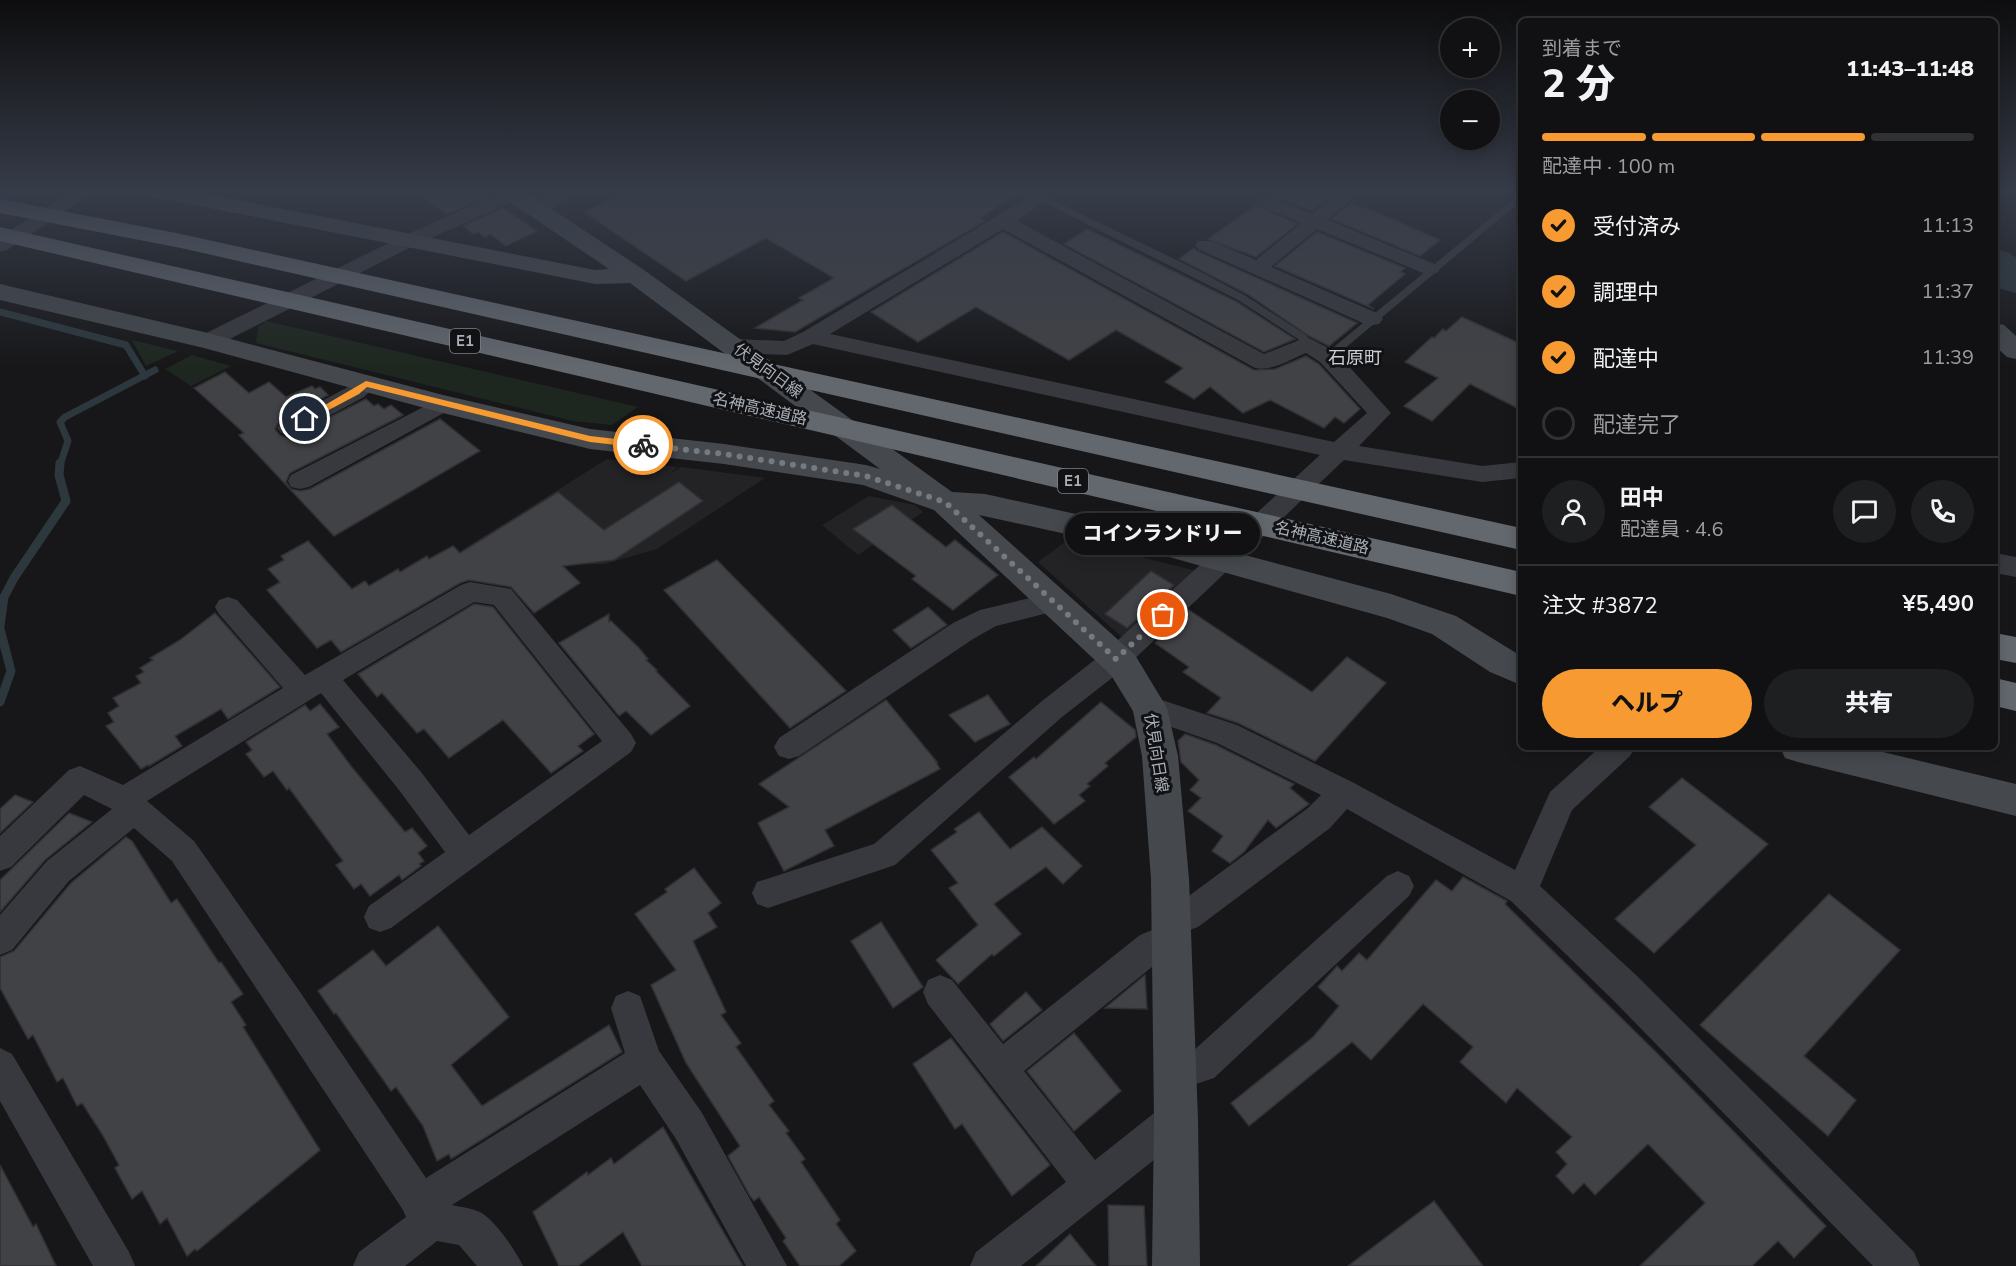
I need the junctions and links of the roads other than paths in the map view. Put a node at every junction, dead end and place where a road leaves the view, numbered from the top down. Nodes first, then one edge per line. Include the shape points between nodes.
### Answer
1 (70, 249) edge
2 (213, 249) edge
3 (392, 249) edge
4 (450, 249) edge
5 (596, 249) edge
6 (957, 249) edge
7 (1054, 249) edge
8 (1146, 249) edge
9 (1214, 249) edge
10 (1280, 249) edge
11 (1382, 249) edge
12 (1455, 249) edge
13 (1257, 268) junction
14 (1430, 269) junction
15 (635, 275) junction
16 (0, 292) edge
17 (1371, 319) junction
18 (1998, 334) edge
19 (811, 337) junction
20 (208, 341) junction
21 (1307, 344) junction
22 (734, 346) junction
23 (2016, 351) edge
24 (1328, 357) junction
25 (366, 384) junction
26 (443, 404) junction
27 (289, 428) dead end
28 (1339, 451) junction
29 (1518, 470) edge
30 (300, 481) dead end
31 (945, 502) junction
32 (1518, 538) edge
33 (1222, 560) junction
34 (1998, 564) edge
35 (2016, 567) edge
36 (1518, 583) edge
37 (1055, 602) junction
38 (228, 607) dead end
39 (1998, 647) edge
40 (2016, 650) edge
41 (1116, 659) junction
42 (1518, 669) edge
43 (313, 684) junction
44 (1998, 693) edge
45 (2016, 697) edge
46 (1150, 708) junction
47 (789, 747) dead end
48 (1617, 750) edge
49 (1810, 750) edge
50 (1343, 792) junction
51 (2016, 800) edge
52 (129, 805) junction
53 (467, 856) junction
54 (0, 857) edge
55 (1398, 886) dead end
56 (1522, 890) junction
57 (768, 893) dead end
58 (380, 917) dead end
59 (1171, 932) junction
60 (0, 939) edge
61 (940, 992) dead end
62 (628, 1008) dead end
63 (645, 1062) junction
64 (0, 1066) edge
65 (1000, 1068) junction
66 (1175, 1073) junction
67 (1176, 1119) junction
68 (1092, 1186) junction
69 (425, 1212) junction
70 (115, 1266) edge
71 (373, 1266) edge
72 (503, 1266) edge
73 (767, 1266) edge
74 (990, 1266) edge
75 (1176, 1266) edge
76 (1900, 1266) edge

1 - 36 highway, 名神高速道路 / E1
2 - 32 highway, E1
3 - 20 street
4 - 15 street via 595,277
5 - 15 street, 伏見向日線
6 - 19 street
7 - 21 street via 1263,363
8 - 21 lane via 1242,298
9 - 13 street
10 - 13 street
11 - 14 street
12 - 14 lane
13 - 17 street
14 - 17 lane
15 - 22 street, 伏見向日線
16 - 20 street
17 - 24 lane
18 - 23 street
19 - 22 street via 787,348
19 - 28 street
20 - 25 street
21 - 24 street
22 - 31 street, 伏見向日線
24 - 28 street via 1380,412
25 - 26 street
25 - 27 street
26 - 30 street
26 - 31 street via 590,439 866,476
28 - 29 street via 1482,474
28 - 33 street
31 - 33 street via 985,505
31 - 37 street, 伏見向日線
33 - 41 street
33 - 42 street via 1444,625
34 - 35 street
37 - 41 street, 伏見向日線
37 - 47 street via 989,617 963,631
38 - 43 street
39 - 40 highway
41 - 46 street, 伏見向日線
41 - 57 street via 1052,709 884,855
43 - 52 street
43 - 53 street via 410,781
43 - 53 street via 470,592 502,596 621,743
44 - 45 highway
46 - 50 street via 1227,734
46 - 59 street, 伏見向日線 via 1160,756
48 - 56 street via 1561,801
49 - 51 street
50 - 56 street
50 - 59 street via 1319,818
52 - 54 street via 80,779
52 - 60 street via 58,872
52 - 69 street via 183,851
53 - 58 street
55 - 66 street via 1202,1066
56 - 76 street via 1658,1021
59 - 65 street
59 - 66 street, 伏見向日線
61 - 65 street
62 - 63 street
63 - 69 street
63 - 73 street via 689,1126
64 - 70 street
65 - 68 street
66 - 67 street, 伏見向日線
67 - 68 street
67 - 75 street, 伏見向日線
68 - 74 street
69 - 71 street
69 - 72 street via 470,1227

